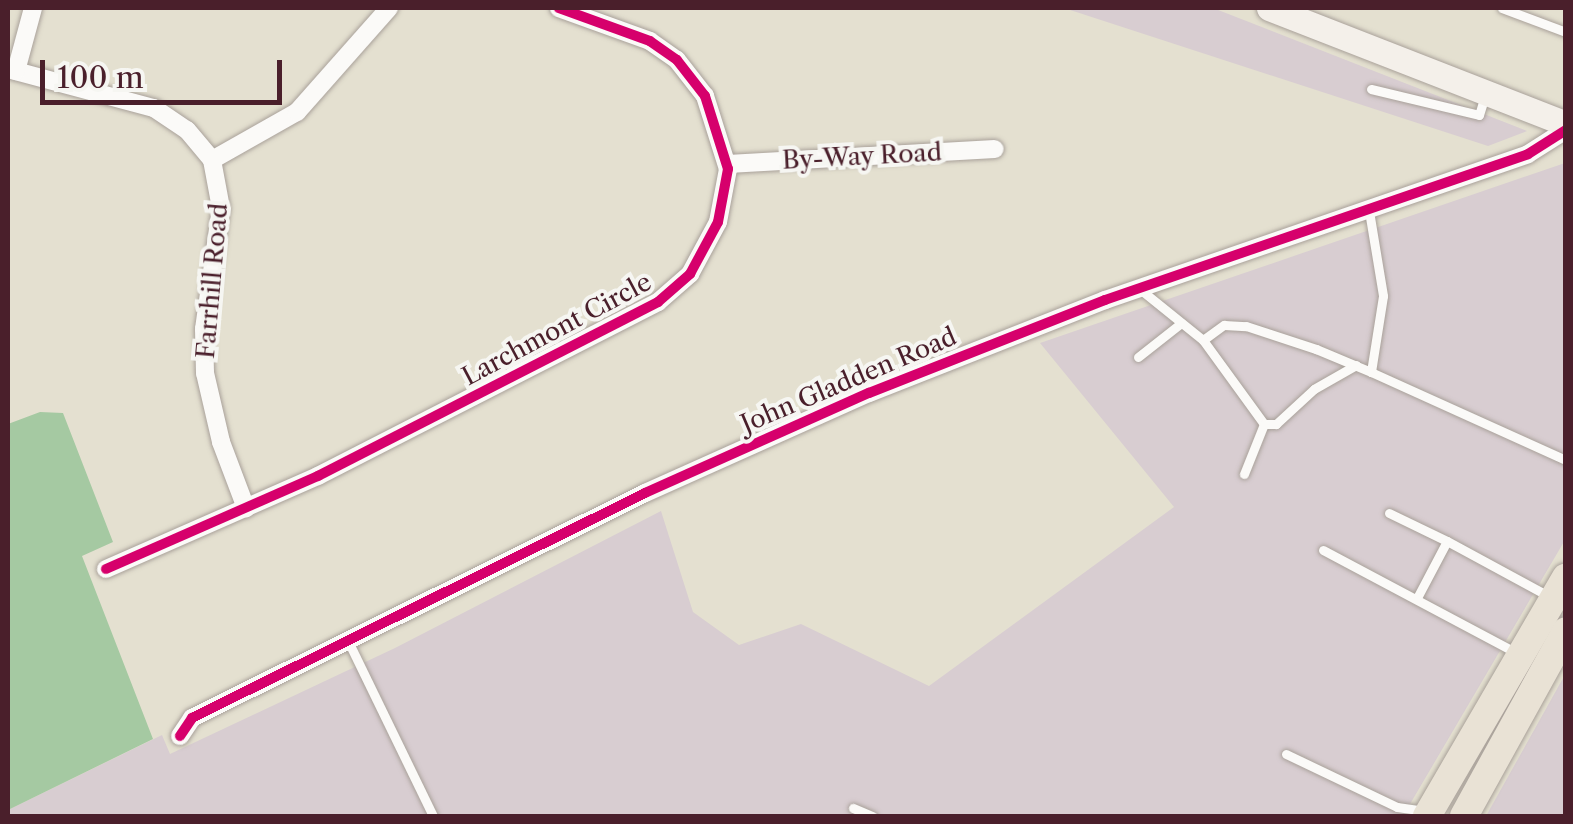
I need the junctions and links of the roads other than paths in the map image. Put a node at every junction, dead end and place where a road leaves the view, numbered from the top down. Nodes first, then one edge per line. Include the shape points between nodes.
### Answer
1 (34, 8) edge
2 (389, 8) edge
3 (559, 8) edge
4 (1269, 8) edge
5 (1502, 8) edge
6 (1566, 32) edge
7 (12, 70) edge
8 (1371, 89) dead end
9 (1486, 93) junction
10 (1566, 127) edge
11 (995, 148) dead end
12 (212, 160) junction
13 (728, 164) junction
14 (1369, 211) junction
15 (1138, 288) junction
16 (1182, 323) junction
17 (1203, 340) junction
18 (1138, 357) dead end
19 (1356, 366) junction
20 (1371, 372) junction
21 (1264, 424) junction
22 (1566, 460) edge
23 (1244, 474) dead end
24 (246, 508) junction
25 (1389, 514) dead end
26 (1447, 541) junction
27 (1322, 550) dead end
28 (106, 569) dead end
29 (1559, 588) edge
30 (1418, 596) junction
31 (1566, 632) edge
32 (350, 645) junction
33 (1519, 655) junction
34 (180, 736) dead end
35 (1286, 754) dead end
36 (853, 808) dead end
37 (1432, 815) edge
38 (433, 816) edge
39 (872, 816) edge
40 (1464, 816) edge

1 - 7 street
2 - 12 street via 297,112
3 - 13 street via 630,32 677,60 705,96
4 - 9 street
5 - 6 lane
7 - 12 street via 154,108 187,130
8 - 9 lane via 1479,115
9 - 10 street
10 - 14 street, John Gladden Road via 1528,154
11 - 13 street, By-Way Road
12 - 24 street, Farrhill Road via 222,208 204,328 205,373 220,442
13 - 24 street, Larchmont Circle via 712,236 676,290
14 - 15 street, John Gladden Road
14 - 20 lane via 1383,296
15 - 16 lane
15 - 32 street, John Gladden Road via 937,364 645,493
16 - 17 lane
16 - 18 lane
17 - 19 lane via 1224,324 1246,326
17 - 21 lane
19 - 20 lane
19 - 21 lane via 1314,389 1276,424
20 - 22 lane
21 - 23 lane
24 - 28 street, Larchmont Circle
25 - 26 lane
26 - 29 lane
26 - 30 lane
27 - 30 lane
29 - 33 main road
30 - 33 lane
31 - 40 main road
32 - 34 street, John Gladden Road via 192,718
32 - 38 lane
33 - 37 main road
35 - 37 lane via 1397,807
36 - 39 lane

